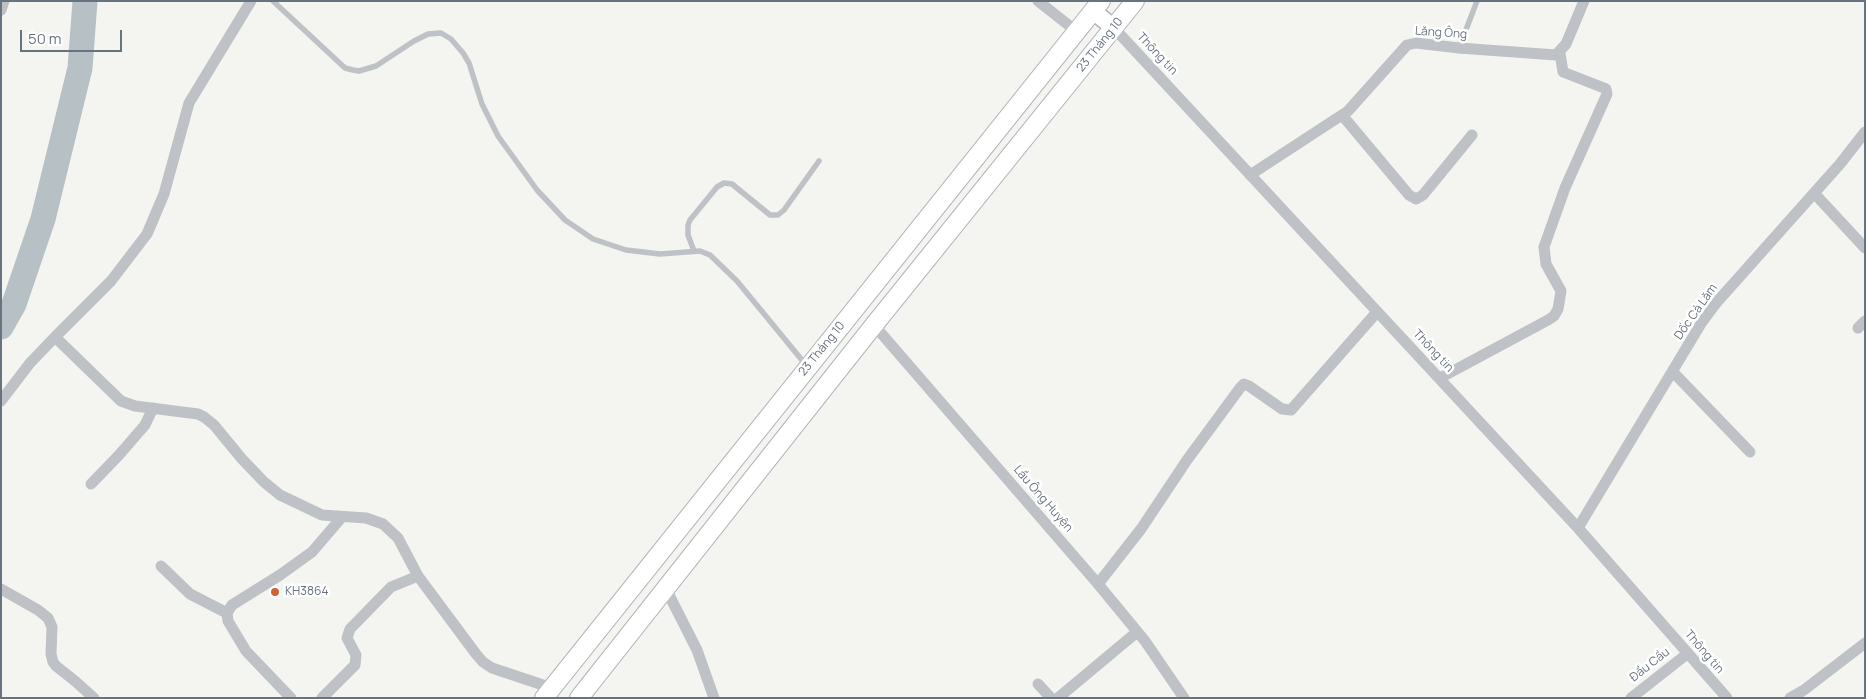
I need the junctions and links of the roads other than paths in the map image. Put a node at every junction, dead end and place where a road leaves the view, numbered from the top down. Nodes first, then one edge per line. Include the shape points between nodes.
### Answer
1 (4, 1) edge
2 (251, 1) edge
3 (273, 1) edge
4 (1038, 1) edge
5 (1135, 1) edge
6 (1477, 1) edge
7 (1584, 1) edge
8 (1097, 6) edge
9 (1, 10) edge
10 (1114, 28) junction
11 (1076, 31) junction
12 (1459, 48) junction
13 (1560, 53) junction
14 (1342, 115) junction
15 (1865, 132) edge
16 (1472, 136) dead end
17 (819, 161) dead end
18 (1250, 175) junction
19 (1814, 193) junction
20 (1865, 248) edge
21 (694, 251) junction
22 (1377, 312) junction
23 (874, 324) junction
24 (55, 337) junction
25 (807, 367) junction
26 (1673, 372) junction
27 (1440, 378) junction
28 (1, 401) edge
29 (153, 408) junction
30 (1750, 452) dead end
31 (91, 484) dead end
32 (342, 517) junction
33 (1578, 528) junction
34 (161, 566) dead end
35 (418, 576) junction
36 (1098, 584) junction
37 (666, 588) junction
38 (1, 589) edge
39 (227, 613) junction
40 (1137, 632) junction
41 (1865, 643) edge
42 (1687, 654) junction
43 (1038, 684) dead end
44 (554, 694) edge
45 (1808, 694) edge
46 (94, 698) edge
47 (291, 698) edge
48 (322, 698) edge
49 (579, 698) edge
50 (714, 698) edge
51 (1051, 698) edge
52 (1058, 698) edge
53 (1184, 698) edge
54 (1631, 698) edge
55 (1727, 698) edge
56 (1790, 698) edge

1 - 9 street
2 - 24 street via 189,103 164,194 147,234 111,281
3 - 21 lane via 345,68 353,70 372,68 428,34 441,34 451,39 470,63 482,104 498,136 537,190 565,220 593,239 626,250 660,254
4 - 11 street
5 - 10 main road, 23 Tháng 10
6 - 12 lane
7 - 13 street
8 - 10 main road
8 - 11 main road, 23 Tháng 10
10 - 18 street, Thông tin
10 - 23 main road, 23 Tháng 10
11 - 25 main road, 23 Tháng 10
12 - 13 street, Lăng Ông
12 - 14 street, Lăng Ông via 1416,43 1407,45 1360,100
13 - 27 street via 1563,72 1604,88 1607,94 1565,188 1544,247 1546,264 1560,291 1558,309 1548,320
14 - 16 street via 1409,195 1416,199 1423,195
14 - 18 street, Lăng Ông
15 - 19 street, Dốc Cà Lăm
17 - 21 lane via 778,215 770,215 732,184 724,183 717,187 688,225
18 - 22 street, Thông tin
19 - 20 street
19 - 26 street, Dốc Cà Lăm via 1716,302
21 - 25 lane via 706,253 718,261
22 - 27 street, Thông tin
22 - 36 street via 1291,410 1282,409 1244,384
23 - 36 street, Lầu Ông Huyện
23 - 37 main road, 23 Tháng 10
24 - 28 street
24 - 29 street via 121,401
25 - 44 main road, 23 Tháng 10
26 - 30 street
26 - 33 street, Dốc Cà Lăm
27 - 33 street, Thông tin
29 - 31 street via 145,425
29 - 32 street via 204,417 273,489 312,511
32 - 35 street via 366,518 383,524 398,538
32 - 39 street via 312,552 232,605
33 - 42 street, Thông tin
34 - 39 street via 190,594
35 - 44 street via 483,662
35 - 48 street via 391,587 350,629 348,638 356,655 355,665
36 - 40 street, Lầu Ông Huyện
37 - 49 main road, 23 Tháng 10
37 - 50 street via 697,650
38 - 46 street via 48,618 52,627 54,664
39 - 47 street via 228,621 246,652
40 - 52 street
40 - 53 street, Lầu Ông Huyện
41 - 45 street
42 - 54 street, Đầu Cầu
42 - 55 street, Thông tin
43 - 51 street
45 - 56 street

